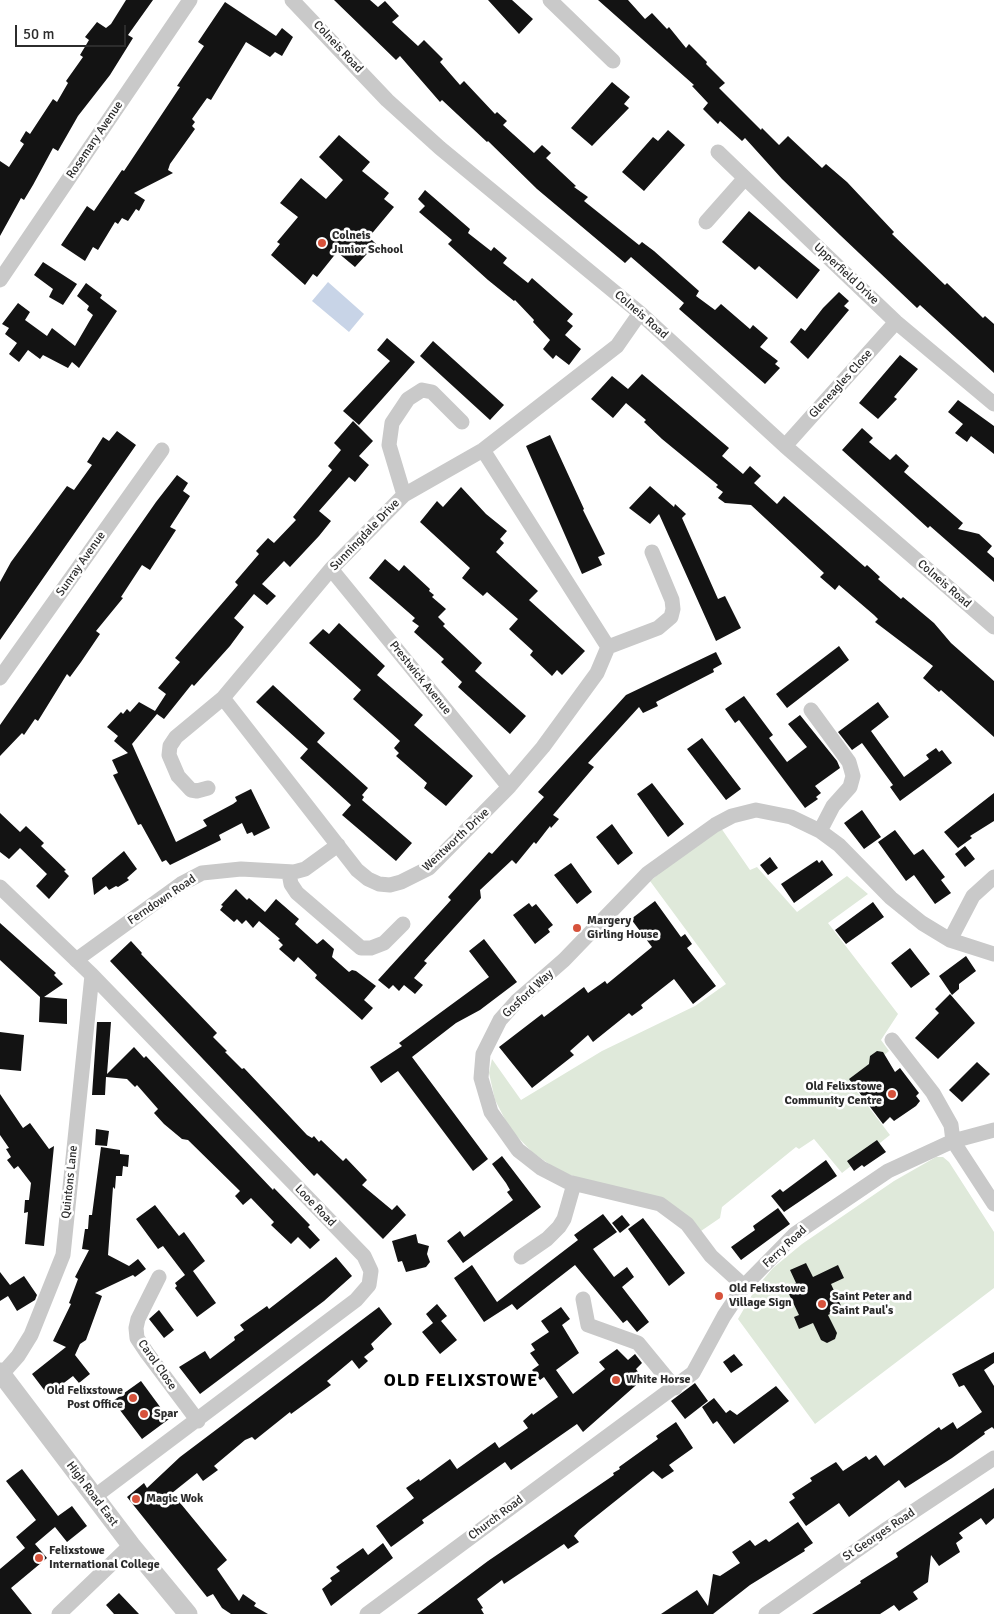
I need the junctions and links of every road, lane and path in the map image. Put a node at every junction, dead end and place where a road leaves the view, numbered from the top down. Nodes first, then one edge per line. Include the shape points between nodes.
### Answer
1 (190, 0) edge
2 (292, 0) edge
3 (550, 0) edge
4 (613, 62) dead end
5 (718, 152) dead end
6 (745, 178) junction
7 (706, 222) dead end
8 (0, 280) edge
9 (640, 312) junction
10 (896, 322) junction
11 (994, 404) edge
12 (462, 422) dead end
13 (785, 446) junction
14 (162, 450) dead end
15 (483, 450) junction
16 (404, 495) junction
17 (652, 552) dead end
18 (331, 569) junction
19 (994, 627) edge
20 (608, 647) junction
21 (0, 678) edge
22 (224, 698) junction
23 (811, 710) dead end
24 (509, 787) junction
25 (208, 788) dead end
26 (820, 831) junction
27 (338, 845) junction
28 (289, 873) junction
29 (994, 877) edge
30 (0, 887) edge
31 (403, 924) dead end
32 (950, 940) junction
33 (994, 954) edge
34 (76, 960) junction
35 (92, 975) junction
36 (892, 1040) dead end
37 (994, 1130) edge
38 (953, 1141) junction
39 (574, 1184) junction
40 (994, 1204) edge
41 (521, 1257) dead end
42 (159, 1277) dead end
43 (744, 1286) junction
44 (583, 1299) dead end
45 (1, 1373) edge
46 (675, 1388) junction
47 (198, 1421) junction
48 (624, 1422) joint
49 (994, 1458) edge
50 (94, 1497) junction
51 (132, 1545) junction
52 (59, 1614) edge
53 (188, 1614) edge
54 (367, 1614) edge
55 (766, 1614) edge

1 - 8 street, Rosemary Avenue
2 - 9 street, Colneis Road via 387,100 440,148
3 - 4 street
5 - 6 street, Upperfield Drive
6 - 7 street
6 - 10 street, Upperfield Drive
9 - 13 street, Colneis Road
9 - 15 street, Sunningdale Drive via 617,346
10 - 11 street, Upperfield Drive
10 - 13 street, Gleneagles Close
12 - 16 street via 432,392 422,390 408,399 392,423 389,445
13 - 19 street, Colneis Road
14 - 21 street, Sunray Avenue
15 - 16 street, Sunningdale Drive
15 - 20 street
16 - 18 street, Sunningdale Drive
17 - 20 street via 672,600 671,617 658,628
18 - 22 street, Sunningdale Drive
18 - 24 street, Prestwick Avenue
20 - 24 street, Wentworth Drive via 597,673
22 - 25 street, Sunningdale Drive via 176,737 168,750 184,784 197,791
22 - 27 street, Wentworth Drive
23 - 26 street via 849,762 853,776 850,786 833,806
24 - 27 street, Wentworth Drive via 429,868 401,882 384,885 368,879
26 - 32 street, Gosford Way via 839,845 891,898
26 - 39 street, Gosford Way via 791,817 756,810 732,816 707,830 648,873 564,960 517,1001 496,1026 483,1054 481,1070 484,1095 491,1112 502,1131 524,1156 550,1174
27 - 28 street, Ferndown Road via 305,869
28 - 31 street via 297,893 361,948 384,943
28 - 34 street, Ferndown Road via 240,869 202,873 181,884
29 - 32 street via 973,896
30 - 34 street, Looe Road
32 - 33 street, Gosford Way
34 - 35 street, Looe Road
35 - 45 street, Quintons Lane via 63,1256 31,1335 18,1356
35 - 47 street, Looe Road via 364,1256 371,1271 369,1286 360,1297
36 - 38 street via 933,1092 952,1124
37 - 38 street, Ferry Road
38 - 40 street
38 - 43 street, Ferry Road via 888,1171 810,1223
39 - 41 street via 559,1227
39 - 43 street, Gosford Way via 660,1204 687,1224 711,1256
42 - 47 street, Carol Close via 138,1319 136,1333 147,1353
43 - 46 street, Ferry Road via 693,1373
44 - 46 street via 588,1325 638,1343
45 - 50 street, High Road East
46 - 48 street, Ferry Road
47 - 50 street, Looe Road
48 - 54 street, Church Road
49 - 55 street, St Georges Road
50 - 51 street, High Road East
51 - 52 street
51 - 53 street, High Road East

